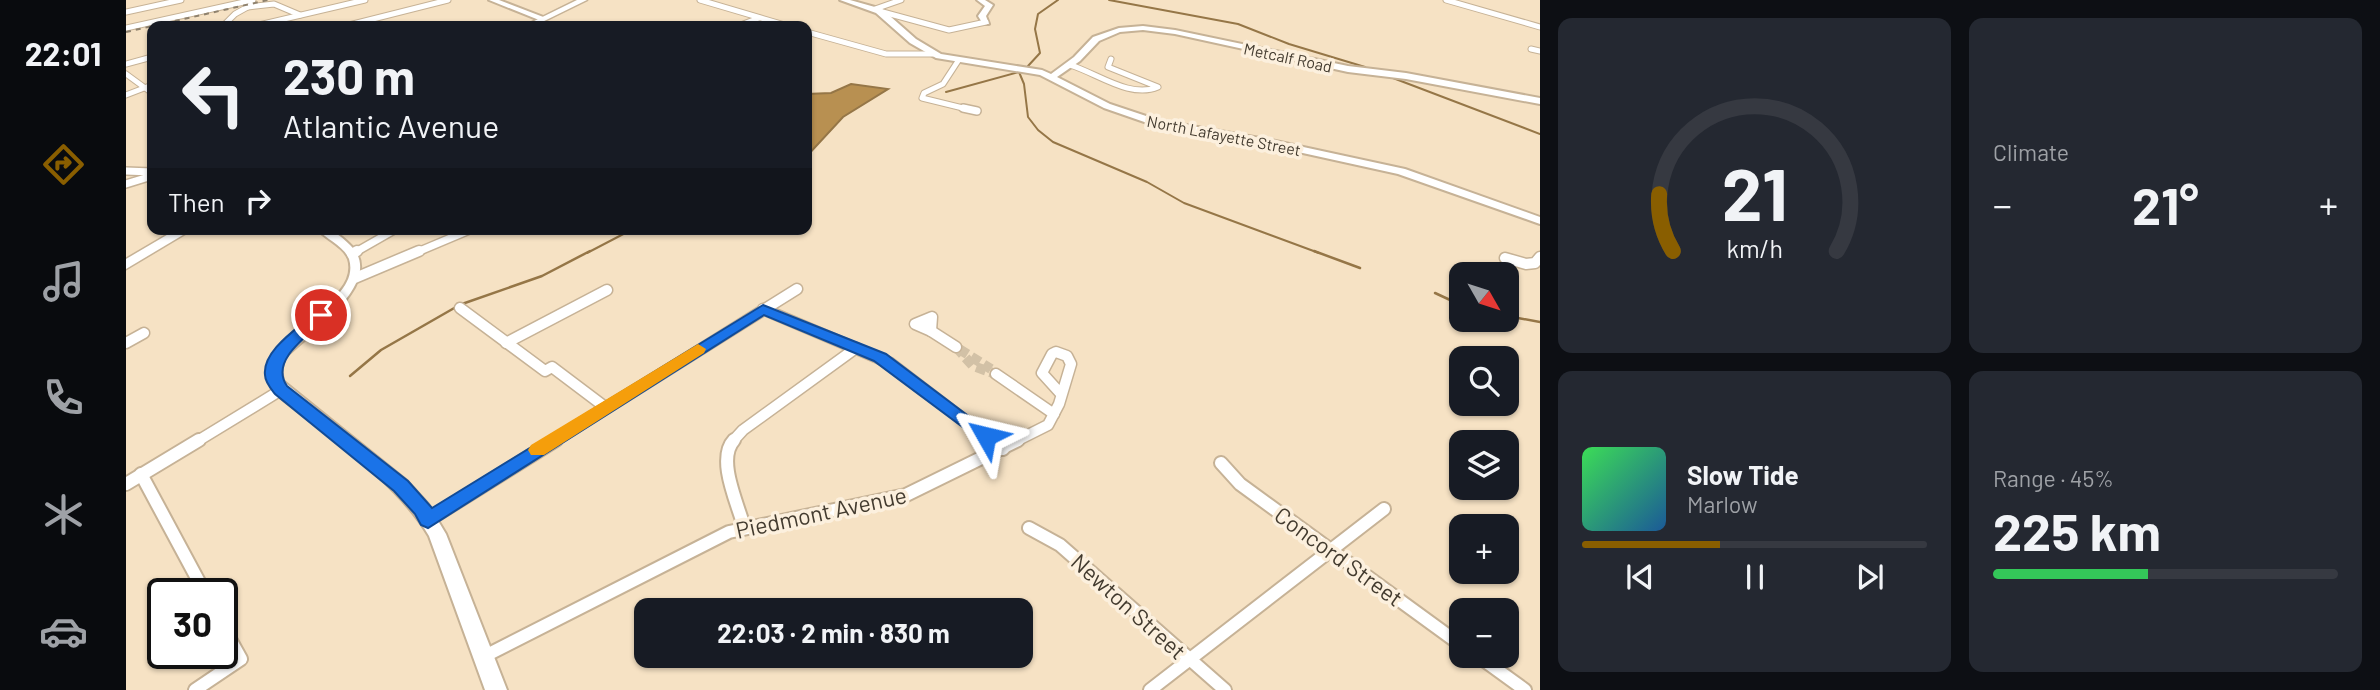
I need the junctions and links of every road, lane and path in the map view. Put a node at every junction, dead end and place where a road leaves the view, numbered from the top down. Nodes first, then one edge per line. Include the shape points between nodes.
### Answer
1 (181, 0) edge
2 (256, 0) edge
3 (365, 0) edge
4 (449, 0) edge
5 (492, 0) edge
6 (583, 0) edge
7 (700, 0) edge
8 (843, 0) edge
9 (901, 0) edge
10 (980, 0) edge
11 (1446, 0) edge
12 (248, 7) junction
13 (877, 10) junction
14 (126, 12) edge
15 (300, 15) junction
16 (760, 17) junction
17 (542, 18) junction
18 (158, 21) edge
19 (228, 21) edge
20 (275, 21) edge
21 (365, 21) edge
22 (537, 21) edge
23 (750, 21) edge
24 (772, 21) edge
25 (986, 22) joint
26 (147, 23) edge
27 (1540, 27) edge
28 (126, 28) edge
29 (812, 33) edge
30 (1531, 49) dead end
31 (1540, 51) edge
32 (933, 54) junction
33 (147, 58) edge
34 (1111, 59) dead end
35 (958, 61) junction
36 (126, 64) edge
37 (1070, 65) junction
38 (1109, 68) junction
39 (126, 74) edge
40 (1100, 75) junction
41 (1052, 77) junction
42 (145, 88) joint
43 (126, 95) edge
44 (1540, 101) edge
45 (977, 111) dead end
46 (126, 171) edge
47 (147, 173) edge
48 (147, 176) edge
49 (126, 184) edge
50 (1540, 221) edge
51 (177, 235) edge
52 (330, 235) edge
53 (385, 235) edge
54 (458, 235) edge
55 (352, 254) junction
56 (1540, 257) edge
57 (1505, 258) dead end
58 (126, 265) edge
59 (355, 278) junction
60 (797, 289) dead end
61 (607, 290) dead end
62 (460, 308) dead end
63 (763, 309) junction
64 (932, 331) dead end
65 (144, 333) dead end
66 (126, 343) edge
67 (506, 343) junction
68 (956, 347) tunnel mouth
69 (856, 348) junction
70 (996, 373) tunnel mouth
71 (281, 390) junction
72 (1063, 391) dead end
73 (605, 407) junction
74 (1054, 414) junction
75 (1003, 449) junction
76 (1220, 463) dead end
77 (141, 474) junction
78 (126, 484) edge
79 (1384, 509) dead end
80 (428, 520) junction
81 (744, 527) junction
82 (1029, 528) dead end
83 (1331, 551) junction
84 (197, 578) edge
85 (1449, 636) edge
86 (483, 657) junction
87 (1189, 659) junction
88 (1495, 668) edge
89 (226, 669) edge
90 (195, 690) edge
91 (496, 690) edge
92 (1150, 690) edge
93 (1225, 690) edge
94 (1525, 690) edge

1 - 14 street
2 - 12 street
2 - 18 street
3 - 15 street
4 - 21 street
5 - 17 street
6 - 17 main road
7 - 16 street
8 - 13 street, North Lafayette Street
9 - 13 street
10 - 25 street via 989,5 982,16
11 - 27 street
12 - 15 street via 271,4
12 - 19 street
13 - 25 street via 948,30
13 - 32 street, North Lafayette Street
15 - 20 street
16 - 23 street
16 - 24 street
17 - 22 main road
26 - 28 street
29 - 32 street via 886,54
30 - 31 street
32 - 35 street, North Lafayette Street
33 - 36 street
34 - 38 street
35 - 41 street, North Lafayette Street via 1012,66
35 - 45 street via 943,84 922,98
37 - 40 street
37 - 41 street, Metcalf Road
37 - 44 street, Metcalf Road via 1096,38 1119,30 1151,29
38 - 40 street
38 - 40 street via 1158,87 1152,92 1138,91
39 - 42 street
41 - 50 street, North Lafayette Street via 1144,120 1401,171
42 - 43 street
46 - 47 street
48 - 49 street
51 - 58 main road
52 - 55 street
53 - 55 street
54 - 59 street
55 - 59 street via 358,269
56 - 57 street via 1530,264
59 - 71 street via 279,355 272,374
60 - 63 street
61 - 67 street
62 - 67 street
63 - 69 street
63 - 73 street
64 - 68 street
65 - 66 street
67 - 73 street via 545,371 552,367
69 - 75 street via 890,363
69 - 81 street via 729,445 725,460
70 - 74 street
71 - 77 street
71 - 80 street via 401,486
72 - 74 street
73 - 80 street
74 - 75 street, Piedmont Avenue via 1048,425
75 - 81 street, Piedmont Avenue via 906,495
76 - 83 street, Concord Street via 1240,484
77 - 78 street
77 - 84 street
79 - 83 street
80 - 86 street
81 - 86 street, Piedmont Avenue via 708,541
82 - 87 street, Newton Street via 1060,545
83 - 85 street, Concord Street
83 - 87 street
86 - 91 street
87 - 92 street
87 - 93 street, Newton Street
88 - 94 street
89 - 90 street

